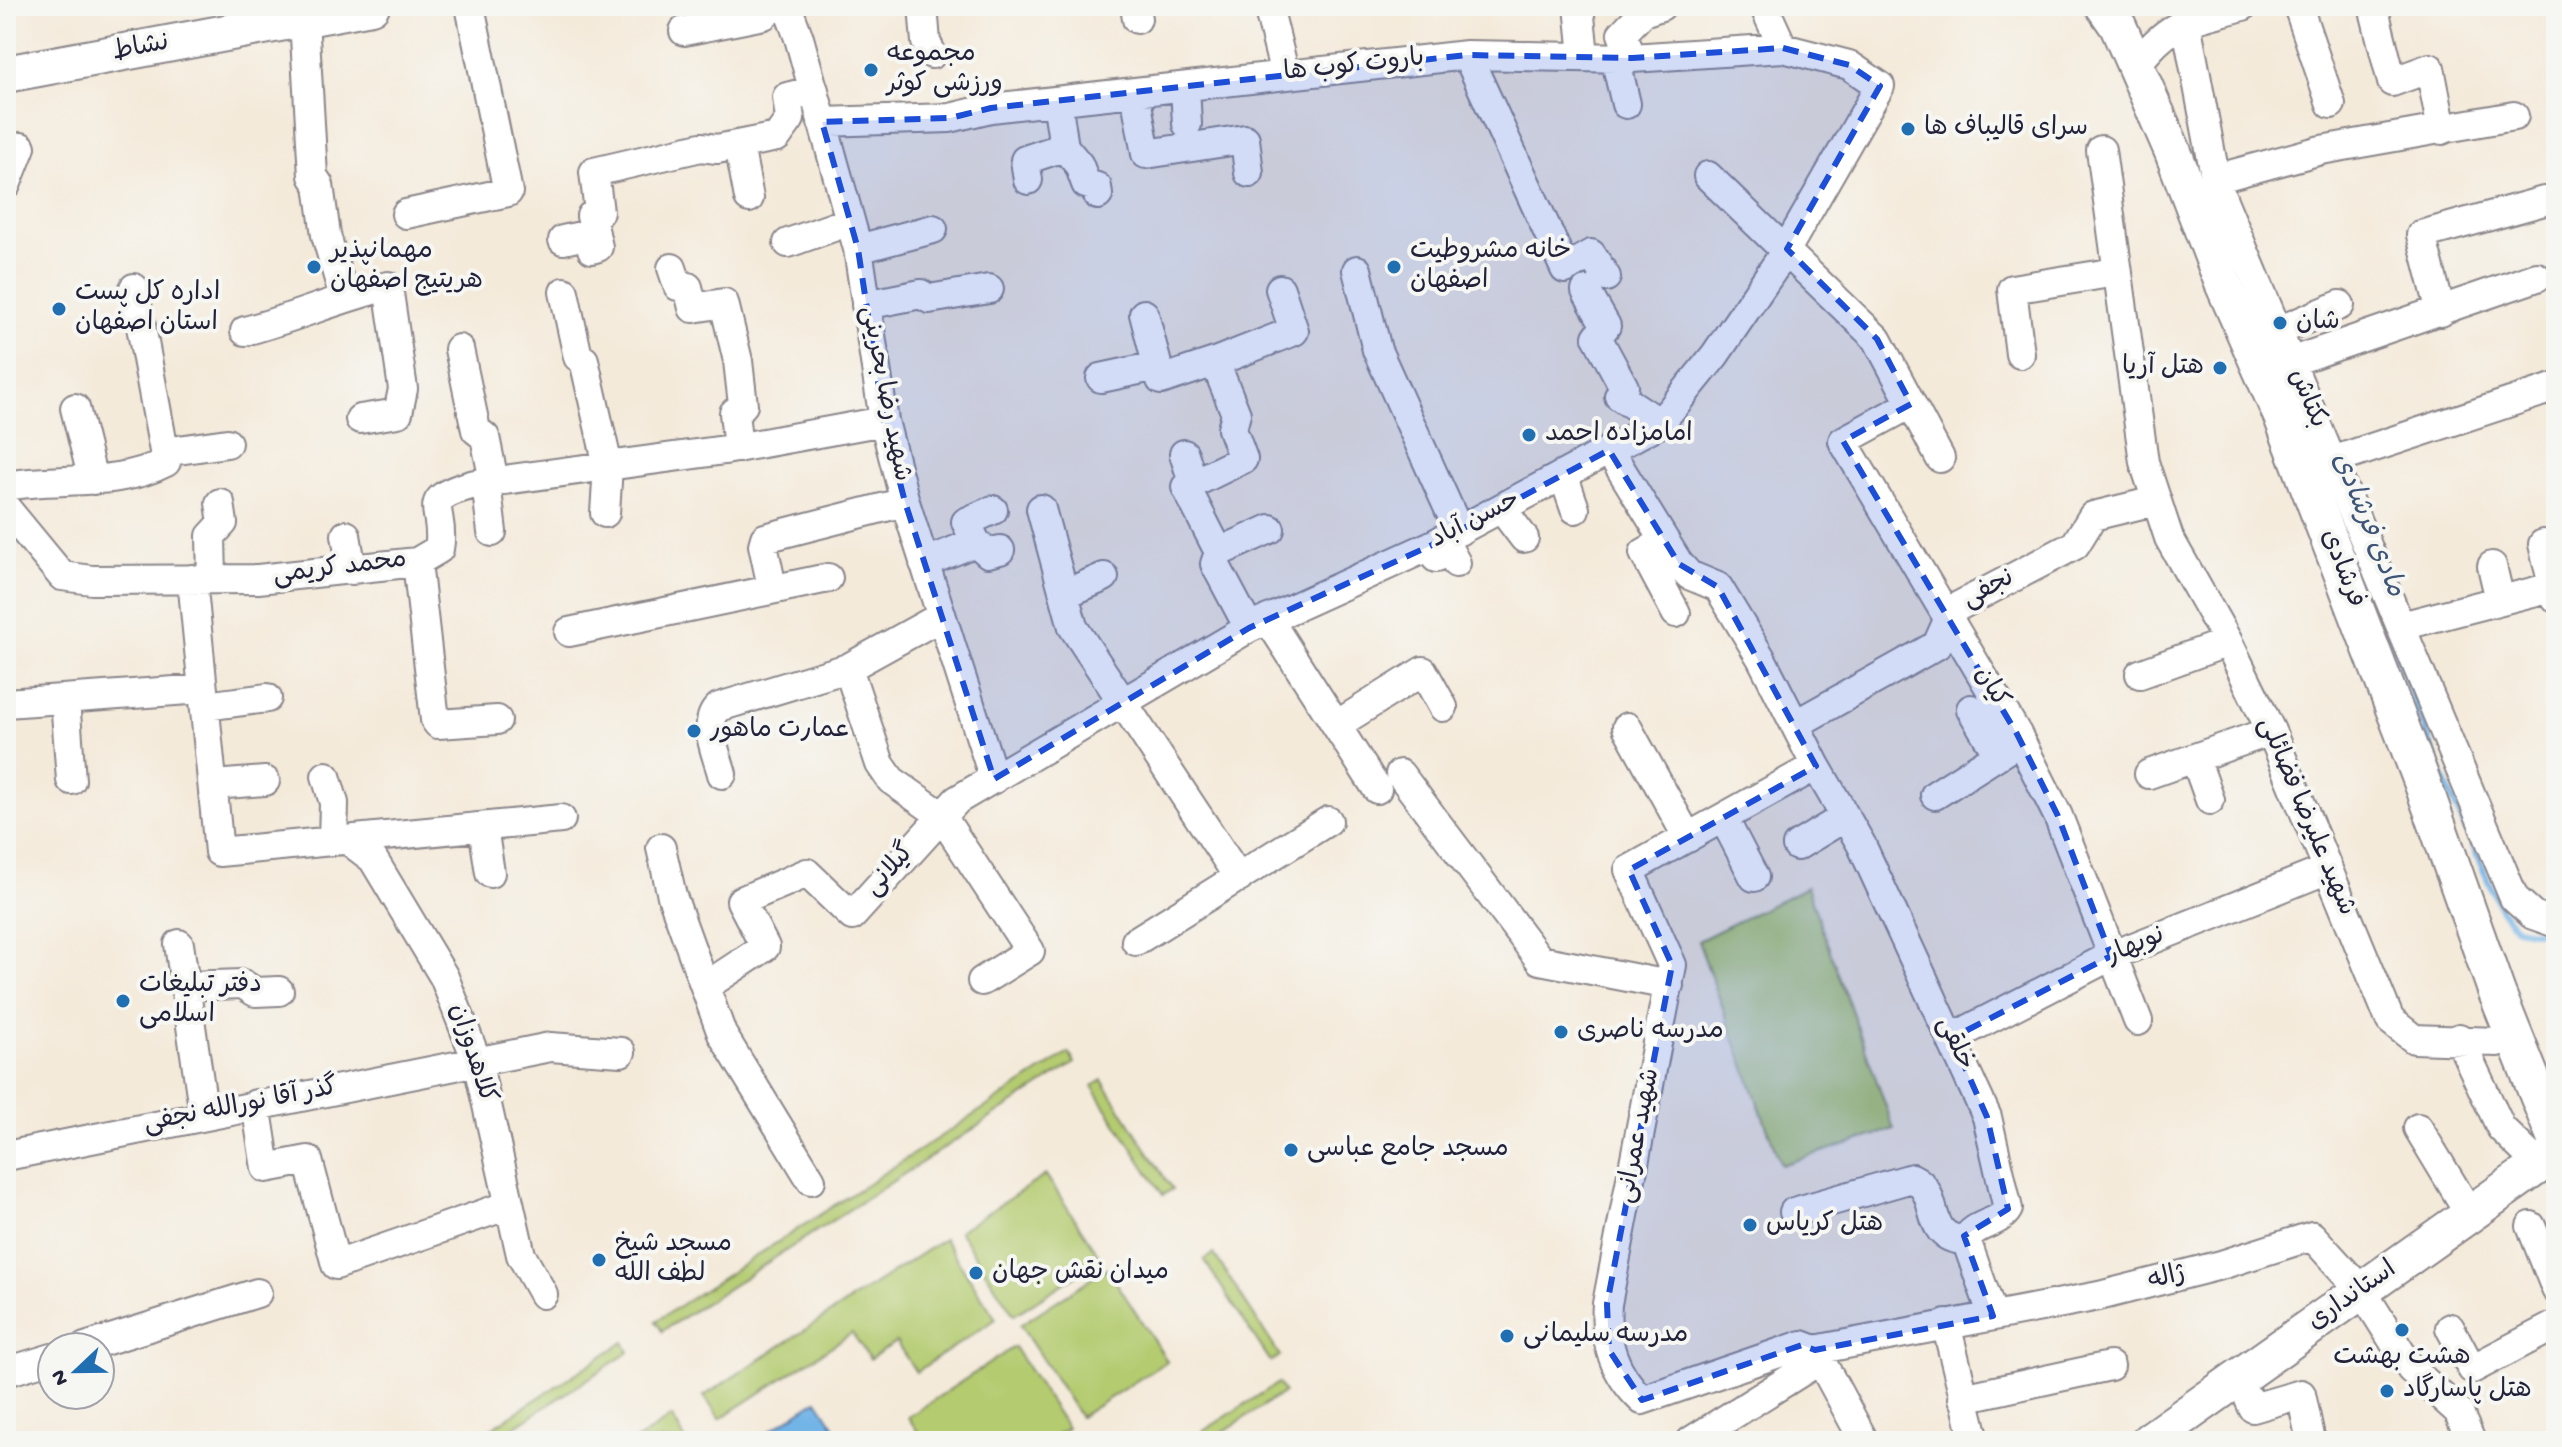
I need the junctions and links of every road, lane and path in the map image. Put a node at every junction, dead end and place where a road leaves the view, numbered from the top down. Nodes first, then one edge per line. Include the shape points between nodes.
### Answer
1 (371, 6) edge
2 (470, 6) edge
3 (773, 6) edge
4 (787, 6) edge
5 (923, 6) edge
6 (1268, 6) edge
7 (1579, 6) edge
8 (1661, 6) edge
9 (1764, 6) edge
10 (2104, 6) edge
11 (2243, 6) edge
12 (2298, 6) edge
13 (2373, 6) edge
14 (302, 12) edge
15 (2175, 14) edge
16 (684, 31) dead end
17 (1783, 48) junction
18 (932, 54) dead end
19 (1467, 55) junction
20 (1584, 56) junction
21 (1624, 57) junction
22 (2136, 66) junction
23 (6, 74) edge
24 (1285, 75) junction
25 (1880, 86) joint
26 (1185, 87) junction
27 (814, 90) junction
28 (1135, 93) junction
29 (1057, 101) junction
30 (1626, 104) dead end
31 (2331, 104) dead end
32 (2514, 116) dead end
33 (822, 122) junction
34 (1187, 124) dead end
35 (2442, 130) junction
36 (739, 145) junction
37 (21, 147) dead end
38 (1064, 147) junction
39 (2101, 150) dead end
40 (1249, 173) dead end
41 (1708, 176) dead end
42 (2215, 179) junction
43 (1028, 180) dead end
44 (6, 185) edge
45 (1098, 195) dead end
46 (749, 198) dead end
47 (2544, 201) dead end
48 (406, 214) dead end
49 (850, 221) junction
50 (933, 229) dead end
51 (563, 240) dead end
52 (788, 243) dead end
53 (858, 249) junction
54 (1787, 249) junction
55 (672, 268) dead end
56 (1357, 270) dead end
57 (2116, 272) junction
58 (2537, 277) dead end
59 (134, 288) dead end
60 (989, 289) dead end
61 (1280, 289) dead end
62 (564, 292) dead end
63 (344, 297) junction
64 (866, 305) junction
65 (2340, 305) dead end
66 (2441, 312) junction
67 (1144, 314) dead end
68 (245, 331) dead end
69 (2278, 331) junction
70 (459, 349) dead end
71 (2020, 354) dead end
72 (1215, 362) junction
73 (2290, 362) junction
74 (1157, 366) junction
75 (1115, 369) dead end
76 (2556, 387) edge
77 (1911, 404) junction
78 (75, 408) dead end
79 (360, 419) dead end
80 (884, 421) junction
81 (1660, 423) junction
82 (227, 443) dead end
83 (738, 448) junction
84 (1609, 450) junction
85 (1184, 454) dead end
86 (165, 457) junction
87 (1940, 458) dead end
88 (2332, 461) junction
89 (608, 466) junction
90 (1564, 477) junction
91 (93, 480) junction
92 (490, 482) junction
93 (1193, 482) junction
94 (6, 485) edge
95 (2155, 501) junction
96 (905, 502) junction
97 (220, 503) dead end
98 (6, 508) edge
99 (1041, 509) dead end
100 (1502, 509) junction
101 (1575, 509) dead end
102 (993, 510) dead end
103 (605, 513) dead end
104 (1270, 529) dead end
105 (1459, 531) junction
106 (492, 532) dead end
107 (346, 535) dead end
108 (1524, 538) dead end
109 (1665, 541) junction
110 (2543, 544) dead end
111 (1432, 545) junction
112 (1219, 552) junction
113 (417, 562) junction
114 (924, 563) junction
115 (1456, 563) dead end
116 (2492, 566) dead end
117 (352, 570) junction
118 (1104, 577) dead end
119 (828, 578) dead end
120 (202, 579) junction
121 (772, 587) junction
122 (2555, 590) edge
123 (1065, 594) junction
124 (2500, 600) junction
125 (1676, 613) dead end
126 (940, 617) junction
127 (1948, 620) junction
128 (1259, 623) junction
129 (2401, 626) junction
130 (569, 632) dead end
131 (2228, 642) junction
132 (848, 668) junction
133 (2140, 674) dead end
134 (204, 698) junction
135 (267, 698) dead end
136 (65, 699) junction
137 (1126, 702) junction
138 (6, 703) edge
139 (1443, 707) dead end
140 (1971, 709) dead end
141 (497, 720) dead end
142 (1338, 724) junction
143 (1796, 724) junction
144 (1627, 727) dead end
145 (2271, 731) junction
146 (2009, 748) junction
147 (2195, 758) junction
148 (1816, 766) junction
149 (722, 774) dead end
150 (2149, 774) dead end
151 (326, 776) dead end
152 (994, 779) junction
153 (71, 780) dead end
154 (265, 781) dead end
155 (213, 785) junction
156 (1935, 795) dead end
157 (2210, 800) dead end
158 (941, 815) junction
159 (1845, 817) junction
160 (561, 819) dead end
161 (1724, 819) junction
162 (1328, 821) dead end
163 (483, 827) junction
164 (1688, 838) junction
165 (340, 840) junction
166 (1797, 846) dead end
167 (661, 848) dead end
168 (2326, 870) junction
169 (490, 873) dead end
170 (1754, 877) dead end
171 (1239, 878) junction
172 (2556, 923) edge
173 (1136, 941) dead end
174 (179, 944) dead end
175 (2111, 956) junction
176 (982, 981) dead end
177 (1669, 985) junction
178 (185, 986) junction
179 (706, 986) junction
180 (279, 991) dead end
181 (2138, 1021) dead end
182 (2513, 1036) junction
183 (1952, 1038) junction
184 (2459, 1038) junction
185 (621, 1052) dead end
186 (477, 1061) junction
187 (256, 1104) junction
188 (204, 1115) junction
189 (2418, 1128) dead end
190 (6, 1156) edge
191 (2550, 1162) edge
192 (811, 1180) dead end
193 (509, 1205) junction
194 (1794, 1212) dead end
195 (2470, 1214) junction
196 (2531, 1226) dead end
197 (1966, 1240) junction
198 (2556, 1289) edge
199 (2362, 1291) junction
200 (257, 1293) dead end
201 (543, 1294) dead end
202 (1993, 1316) junction
203 (1946, 1324) junction
204 (2556, 1325) edge
205 (2450, 1328) dead end
206 (116, 1337) edge
207 (1817, 1355) junction
208 (36, 1363) edge
209 (2110, 1366) dead end
210 (6, 1372) edge
211 (1963, 1398) junction
212 (2249, 1399) dead end
213 (1858, 1439) edge
214 (1691, 1441) edge
215 (1975, 1441) edge
216 (2149, 1441) edge
217 (2311, 1441) edge
218 (2471, 1441) edge

1 - 14 main road, نشاط
2 - 48 street via 508,192
3 - 16 street via 764,15
4 - 27 street, شهید رضا بحرینی
5 - 18 street
6 - 24 street
7 - 20 street
8 - 21 street via 1643,12 1622,34
9 - 17 street
10 - 22 main road, فرشادی
11 - 15 street
12 - 31 street
13 - 35 street via 2392,82 2430,68
14 - 23 main road, نشاط
14 - 63 street via 313,176
15 - 22 street
15 - 42 street, بکتاش
17 - 21 street, باروت کوب ها via 1725,58
17 - 25 street, باروت کوب ها via 1849,65
19 - 20 street, باروت کوب ها
19 - 24 street, باروت کوب ها
19 - 81 street via 1565,269 1591,254 1606,326 1597,337 1624,387 1619,396
20 - 21 street, باروت کوب ها
21 - 30 street
22 - 182 main road, فرشادی via 2283,419 2433,809
24 - 26 street, باروت کوب ها
25 - 54 street, حسن آباد
26 - 28 street, باروت کوب ها
26 - 34 street
27 - 33 street, شهید رضا بحرینی
27 - 36 street via 787,97 790,119 777,137
28 - 29 street, باروت کوب ها
28 - 40 street via 1146,154 1245,139
29 - 33 street, باروت کوب ها via 950,118
29 - 38 street
32 - 35 street
33 - 49 street, شهید رضا بحرینی
35 - 42 street via 2321,150
36 - 46 street
36 - 51 street via 701,147 594,172 602,228
37 - 44 street
38 - 43 street via 1025,160
38 - 45 street
39 - 57 street
41 - 54 street
42 - 69 street, بکتاش
47 - 66 street via 2421,235
49 - 52 street
49 - 53 street, شهید رضا بحرینی
50 - 53 street
53 - 64 street, شهید رضا بحرینی
54 - 77 street via 1877,339
54 - 81 street, حسن آباد via 1715,355
55 - 83 street via 678,286 688,287 693,308 724,303 743,405 734,413
56 - 105 street via 1377,350
57 - 71 street via 2012,289
57 - 95 street via 2144,462
58 - 66 street
59 - 86 street
60 - 64 street
61 - 72 street via 1294,331
62 - 89 street
63 - 68 street
63 - 79 street via 388,286 403,389 398,413
64 - 80 street, شهید رضا بحرینی
65 - 69 street
66 - 73 street
67 - 74 street
69 - 73 street, بکتاش
70 - 92 street via 476,430 485,437
72 - 74 street via 1161,380
72 - 93 street via 1236,414 1232,429 1243,459
73 - 88 street, بکتاش
74 - 75 street
76 - 88 street
77 - 87 street
77 - 127 street, کیان via 1843,441
78 - 91 street
80 - 83 street, محمد کریمی
80 - 96 street, شهید رضا بحرینی
81 - 84 street, حسن آباد
82 - 86 street
83 - 89 street, محمد کریمی
84 - 90 street, حسن آباد
84 - 109 street
85 - 93 street
86 - 91 street via 132,475
88 - 129 street, بکتاش
89 - 92 street, محمد کریمی
89 - 103 street
90 - 100 street, حسن آباد
90 - 101 street
91 - 94 street
92 - 106 street
92 - 113 street, محمد کریمی via 440,498 435,508 439,549
93 - 112 street via 1186,487
95 - 127 street, نجفی via 2093,516 2075,545 1953,609
95 - 131 street, شهید علیرضا فضائلی via 2169,538
96 - 114 street, شهید رضا بحرینی
96 - 121 street via 765,538
97 - 120 street via 223,523 211,536
98 - 120 street, محمد کریمی via 62,576
99 - 123 street
100 - 105 street, حسن آباد
100 - 108 street
102 - 114 street via 966,522 988,546
104 - 112 street
105 - 111 street, حسن آباد
107 - 117 street
109 - 125 street via 1644,553
109 - 143 street, خلقی via 1689,575 1718,587
110 - 122 street
111 - 115 street via 1436,558 1449,550
111 - 128 street, حسن آباد
112 - 128 street via 1215,564
113 - 117 street, محمد کریمی
113 - 141 street via 435,720
114 - 126 street, شهید رضا بحرینی
116 - 124 street
117 - 120 street, محمد کریمی via 320,582
118 - 123 street
119 - 121 street
120 - 134 street
121 - 130 street
122 - 124 street
123 - 137 street via 1073,627
124 - 129 street
126 - 132 street
126 - 152 street, شهید رضا بحرینی
127 - 143 street, نجفی via 1937,645
127 - 146 street, کیان
128 - 137 street, حسن آباد
128 - 142 street
129 - 172 street, بکتاش via 2514,898 2533,915
131 - 133 street
131 - 145 street, شهید علیرضا فضائلی
132 - 149 street via 719,707 710,726
132 - 158 street via 880,764 891,780
134 - 135 street
134 - 136 street
134 - 155 street
136 - 138 street
136 - 153 street
137 - 152 street, حسن آباد
137 - 171 street
139 - 142 street via 1423,671
140 - 146 street
142 - 177 street via 1540,960
143 - 148 street, خلقی
144 - 164 street
145 - 147 street
145 - 168 street, شهید علیرضا فضائلی
146 - 156 street
146 - 175 street, کیان via 2058,816
147 - 150 street
147 - 157 street
148 - 159 street, خلقی
148 - 161 street
151 - 165 street
152 - 158 street, حسن آباد
154 - 155 street
155 - 165 street via 219,852
158 - 176 street via 1030,951
158 - 179 street, گیلانی via 852,916 807,873 741,901 765,947
159 - 166 street
159 - 183 street, خلقی
160 - 163 street
161 - 164 street
161 - 170 street
162 - 171 street
163 - 165 street
163 - 169 street
164 - 177 street, شهید عمرانی via 1629,870 1672,965
165 - 186 street, کلاهدوزان via 373,859 444,977
167 - 179 street via 672,896
168 - 175 street, نوبهار
168 - 184 street, شهید علیرضا فضائلی via 2390,1020 2414,1039
171 - 173 street
174 - 178 street
175 - 181 street, کیان
175 - 183 street, نوبهار
177 - 207 street, شهید عمرانی via 1605,1328 1617,1369 1642,1400 1802,1345
178 - 180 street via 243,984 255,992
178 - 188 street
179 - 192 street via 722,1034
182 - 184 street, شهید علیرضا فضائلی via 2497,1042
182 - 191 main road, فرشادی
183 - 197 street, خلقی via 1987,1117 2008,1209
184 - 191 street via 2501,1128
185 - 186 street, گذر آقا نورالله نجفی via 550,1047
186 - 187 street, گذر آقا نورالله نجفی
186 - 193 street, کلاهدوزان
187 - 188 street, گذر آقا نورالله نجفی
187 - 193 street via 266,1168 308,1160 336,1265
188 - 190 street, گذر آقا نورالله نجفی
189 - 195 street
191 - 195 main road, استانداری
193 - 201 street, کلاهدوزان via 521,1255
194 - 197 street via 1912,1178 1924,1191 1943,1236
195 - 199 main road, استانداری
196 - 198 street
197 - 202 street
199 - 202 street, ژاله via 2312,1236 2099,1296
199 - 216 main road, استانداری
199 - 218 street via 2411,1369 2458,1411
200 - 206 street
202 - 203 street, ژاله
203 - 207 street, ژاله
203 - 211 street
204 - 205 street via 2472,1369
207 - 213 street
207 - 214 street
208 - 210 street
209 - 211 street
211 - 215 street
212 - 217 street via 2253,1408 2301,1394

